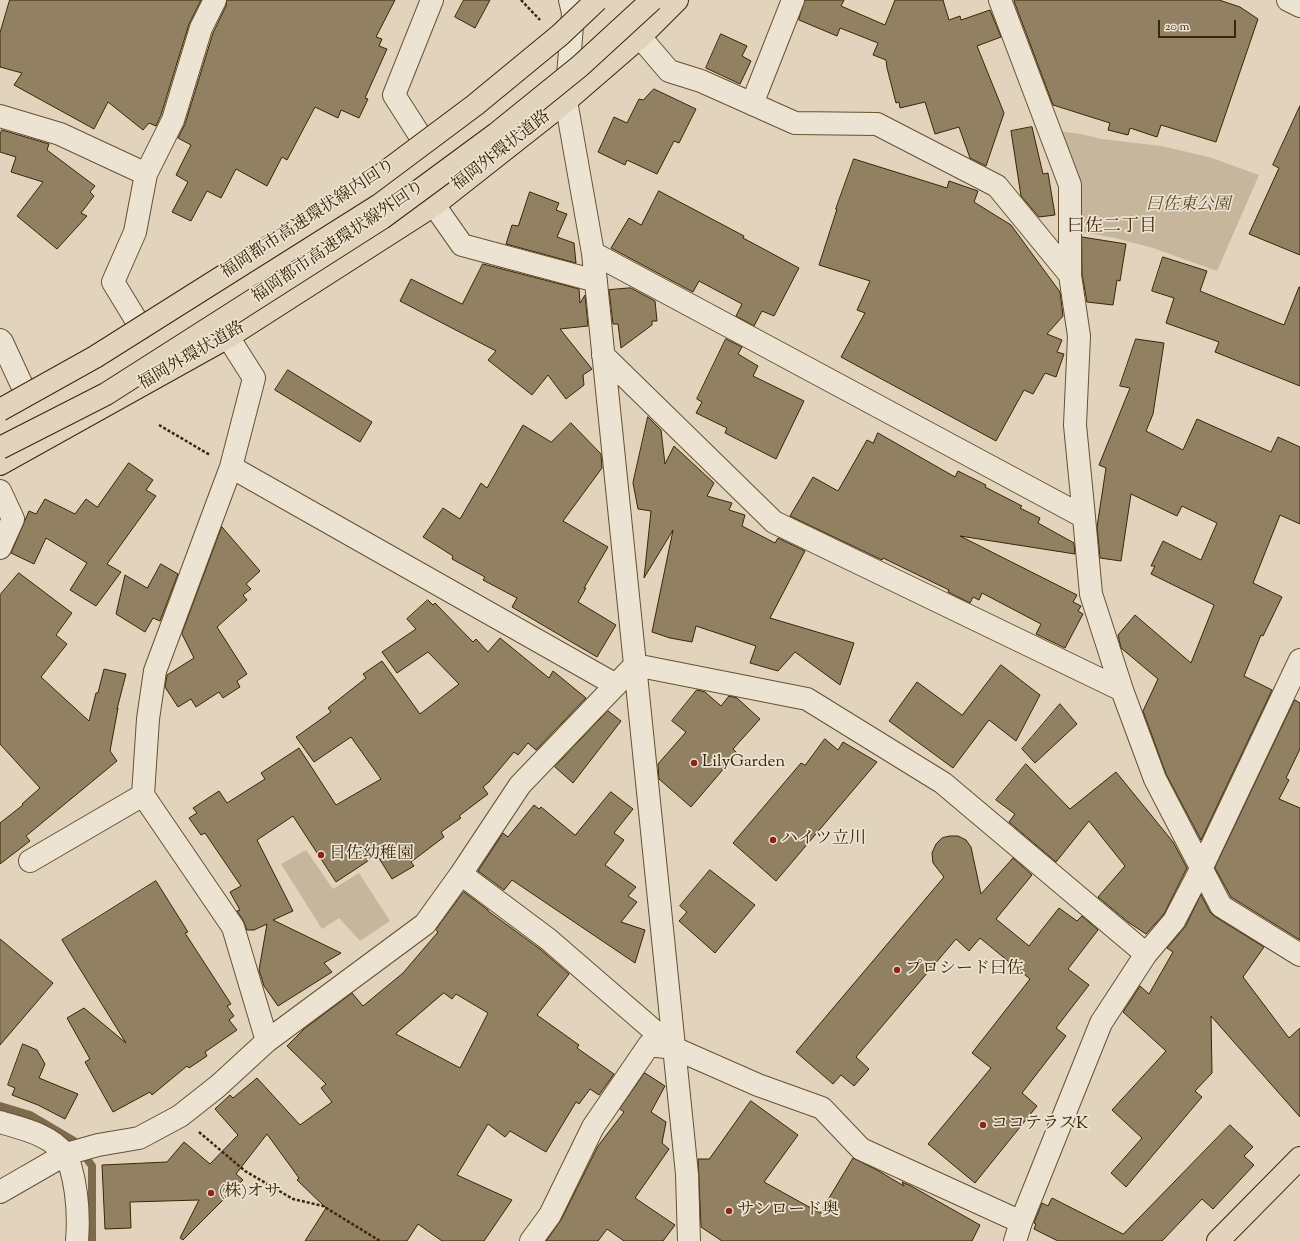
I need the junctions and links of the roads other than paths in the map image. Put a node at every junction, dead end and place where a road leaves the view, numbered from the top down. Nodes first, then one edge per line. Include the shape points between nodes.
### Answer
1 (215, 0) edge
2 (597, 0) edge
3 (652, 0) edge
4 (677, 0) edge
5 (793, 0) edge
6 (1000, 0) edge
7 (1288, 0) edge
8 (428, 2) edge
9 (577, 4) edge
10 (1300, 6) edge
11 (640, 37) junction
12 (566, 101) junction
13 (752, 104) junction
14 (0, 116) edge
15 (424, 142) junction
16 (146, 174) junction
17 (434, 205) junction
18 (593, 254) junction
19 (1070, 275) junction
20 (596, 281) junction
21 (141, 328) junction
22 (228, 337) junction
23 (0, 340) edge
24 (603, 355) junction
25 (26, 394) junction
26 (0, 406) edge
27 (0, 410) edge
28 (0, 448) edge
29 (0, 464) edge
30 (231, 467) junction
31 (0, 491) edge
32 (1084, 517) junction
33 (0, 548) edge
34 (1300, 660) edge
35 (635, 665) junction
36 (616, 685) junction
37 (1122, 690) junction
38 (143, 795) junction
39 (30, 861) dead end
40 (1201, 869) junction
41 (461, 874) junction
42 (1146, 954) junction
43 (1300, 955) edge
44 (267, 1041) junction
45 (674, 1048) junction
46 (0, 1122) edge
47 (66, 1154) junction
48 (1300, 1158) edge
49 (0, 1192) edge
50 (1018, 1231) edge
51 (77, 1241) edge
52 (531, 1241) edge
53 (689, 1241) edge
54 (1218, 1241) edge

1 - 16 street via 201,28 174,120
2 - 27 main road, 福岡都市高速環状線内回り, bridge via 560,35 475,105 368,185 95,357
3 - 28 main road, 福岡都市高速環状線外回り, bridge via 580,66 496,134 382,218 106,394
4 - 11 main road, 福岡外環状道路
5 - 13 street
6 - 19 street via 1070,185
7 - 10 street
8 - 15 street via 394,95
9 - 12 street
9 - 15 main road via 552,32
11 - 12 main road, 福岡外環状道路
11 - 13 street via 669,71 701,81
12 - 17 main road, 福岡外環状道路
12 - 18 street
13 - 19 street via 795,123 877,124 997,186
14 - 16 street via 60,134
15 - 21 main road
16 - 21 street via 135,232 113,282
17 - 20 street via 462,245
17 - 22 main road, 福岡外環状道路
18 - 20 street
18 - 32 street
19 - 32 street via 1080,336 1075,425
20 - 24 street
21 - 25 main road
22 - 29 main road, 福岡外環状道路
22 - 30 street via 254,378
23 - 25 street
24 - 35 street
24 - 37 street via 774,522
25 - 26 main road
30 - 36 street
30 - 38 street via 155,671 148,719
31 - 33 street via 13,519
32 - 37 street via 1091,594
34 - 40 street
35 - 36 street
35 - 42 street via 807,700 943,783
35 - 45 street
36 - 41 street via 520,785
37 - 40 street via 1155,779
38 - 39 street
38 - 44 street via 233,927
40 - 42 street via 1174,921
40 - 43 street via 1221,906
41 - 44 street via 425,924
41 - 45 street via 548,939
42 - 50 street via 1101,1023
44 - 47 street via 218,1086 180,1116 139,1138
45 - 50 street via 758,1085 822,1108 861,1149
45 - 52 street via 649,1045 593,1127 550,1215
45 - 53 street via 687,1174
46 - 47 street via 50,1140
47 - 49 street
47 - 51 street via 75,1181
48 - 54 main road

